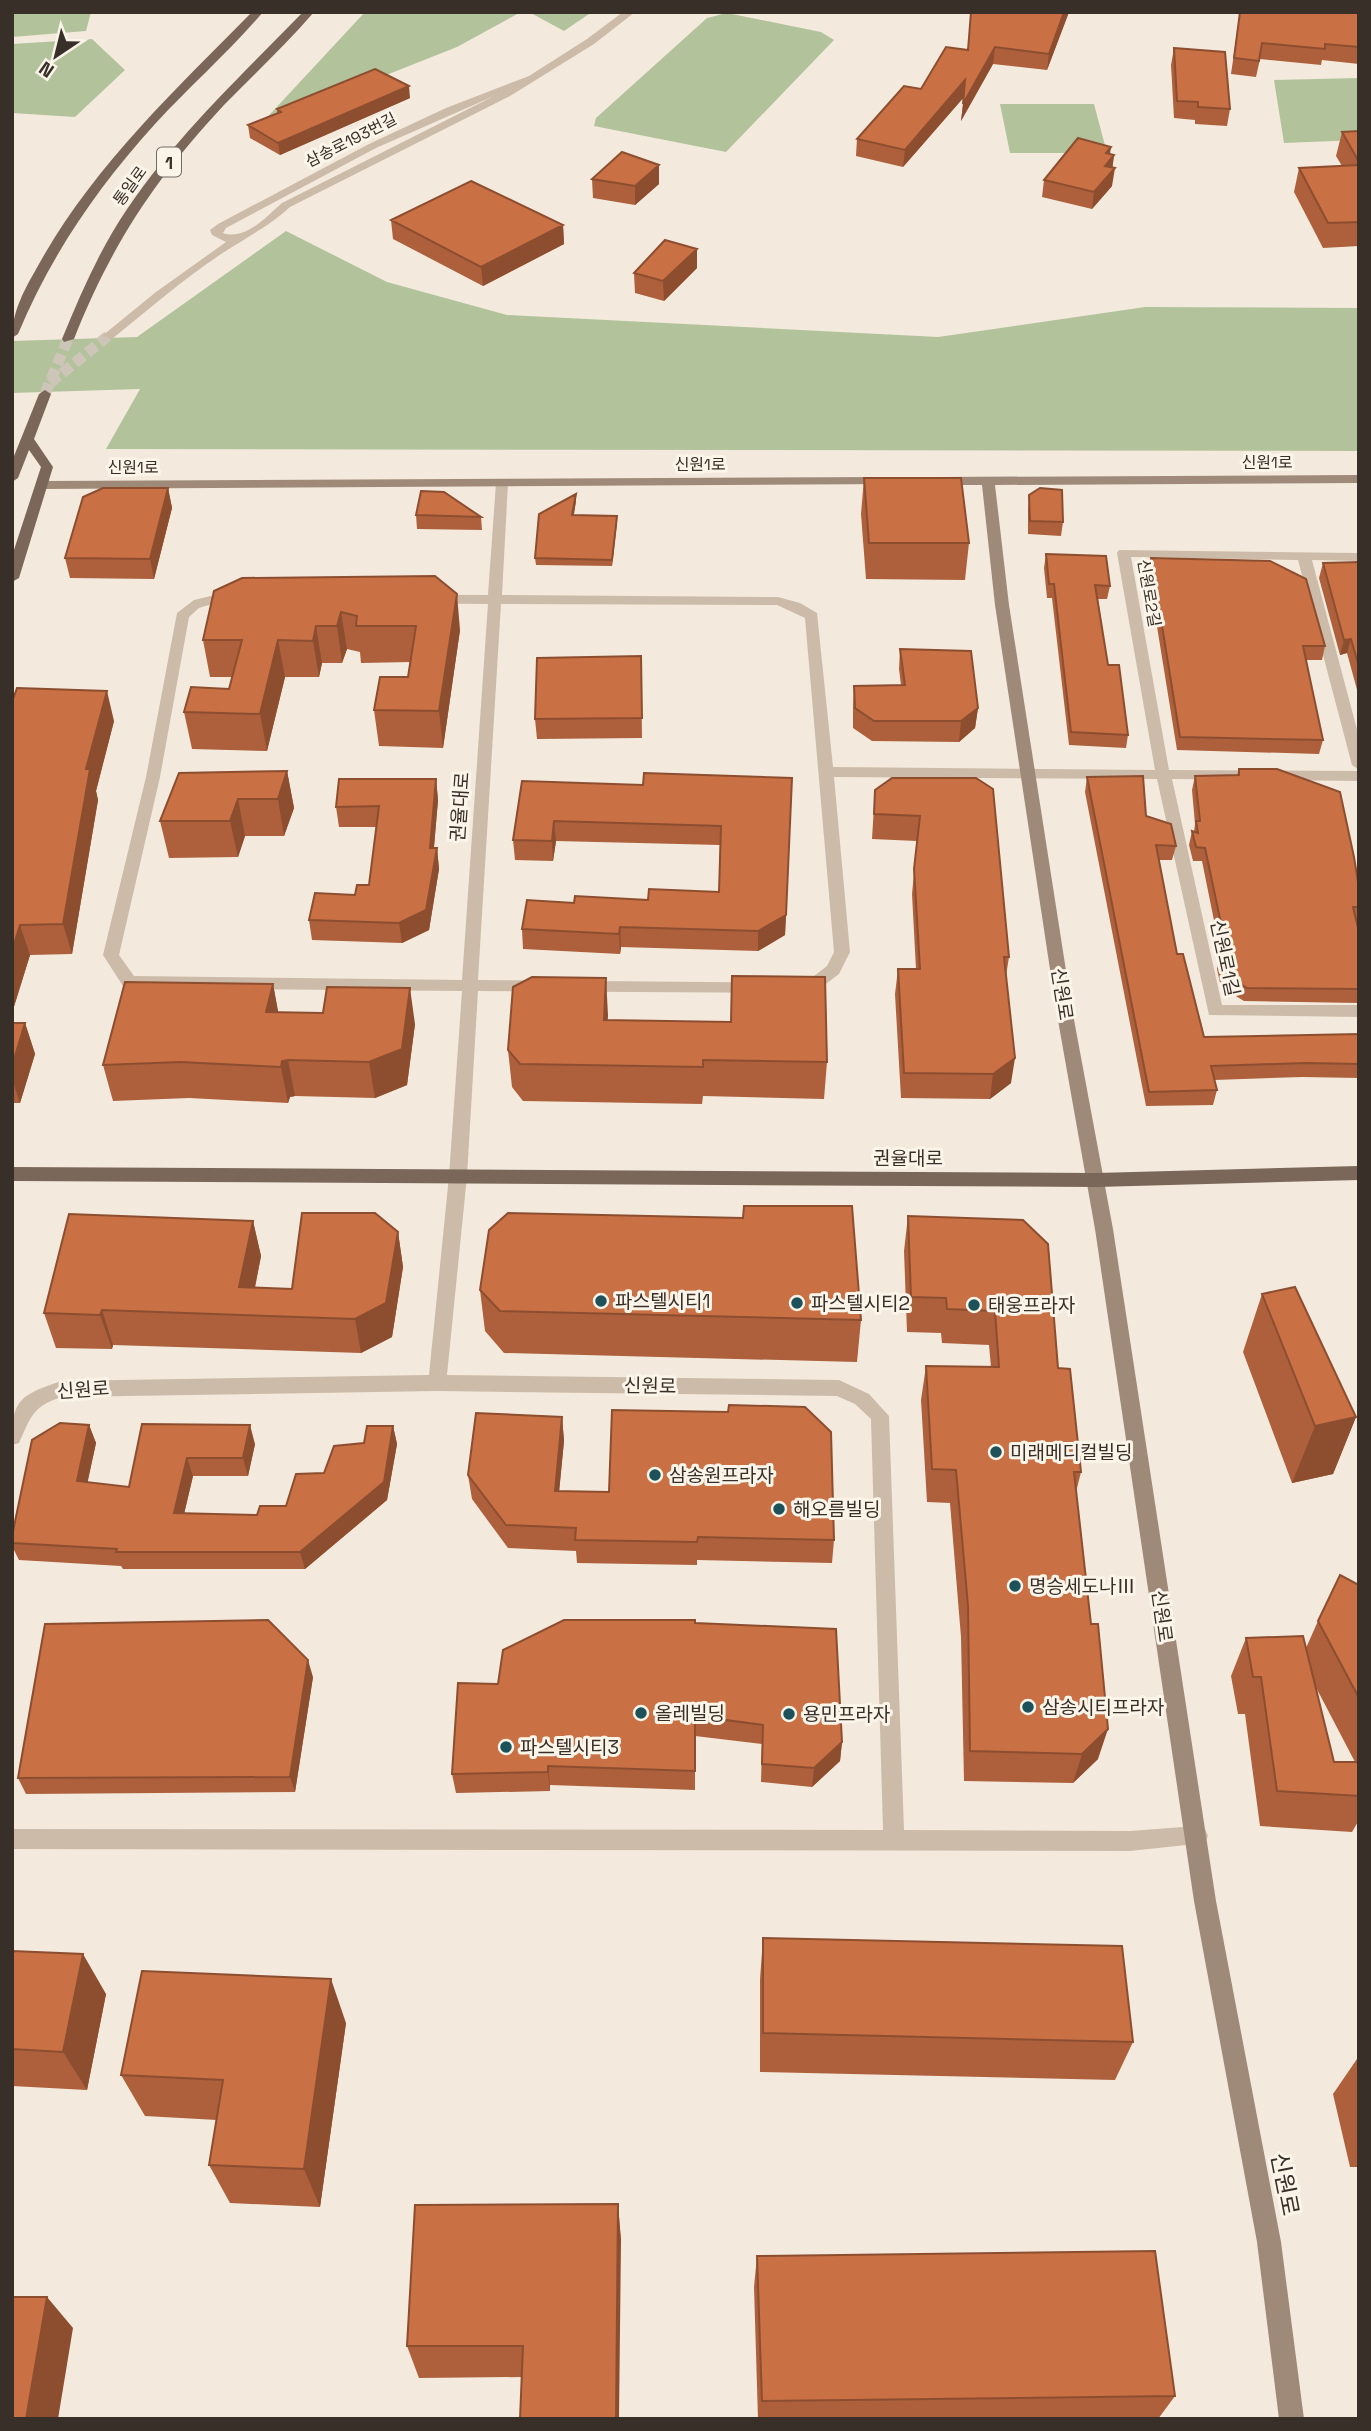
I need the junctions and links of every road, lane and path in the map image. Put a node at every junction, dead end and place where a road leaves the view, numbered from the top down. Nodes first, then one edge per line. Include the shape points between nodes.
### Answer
1 (258, 12) edge
2 (309, 12) edge
3 (630, 12) edge
4 (529, 79) junction
5 (237, 239) junction
6 (12, 334) edge
7 (108, 336) tunnel mouth
8 (68, 339) tunnel mouth
9 (45, 394) tunnel mouth
10 (27, 438) junction
11 (12, 478) edge
12 (1359, 479) edge
13 (988, 481) junction
14 (502, 483) junction
15 (42, 485) junction
16 (1304, 557) junction
17 (1359, 557) edge
18 (12, 578) edge
19 (494, 599) junction
20 (1359, 765) edge
21 (828, 772) junction
22 (1028, 775) junction
23 (1163, 775) junction
24 (1359, 775) edge
25 (470, 988) junction
26 (1359, 1011) edge
27 (1359, 1172) edge
28 (12, 1174) edge
29 (458, 1176) junction
30 (1096, 1180) junction
31 (437, 1383) junction
32 (12, 1437) edge
33 (1197, 1836) junction
34 (12, 1839) edge
35 (894, 1840) junction
36 (1292, 2419) edge

1 - 6 main road, 통일로 / 1 via 133,142 87,201 39,273
2 - 8 main road, 통일로 / 1 via 136,203 83,299
3 - 4 street, 삼송로193번길
4 - 5 street, 삼송로193번길 via 286,205
4 - 5 street, 삼송로193번길 via 351,155 216,230 225,239
5 - 7 street, 삼송로193번길
9 - 10 main road
10 - 11 main road
10 - 15 main road via 47,467
12 - 13 street, 신원1로
13 - 14 street, 신원1로
13 - 22 street, 신원로
14 - 15 street, 신원1로
14 - 19 street, 권율대로
15 - 18 main road
16 - 17 street, 신원로2길
16 - 20 street
16 - 23 street, 신원로2길 via 1124,553
19 - 21 street via 778,601 795,606 812,616
19 - 25 street, 권율대로
19 - 25 street via 219,598 189,607 182,616 153,777 111,955 129,982
21 - 22 street
21 - 25 street via 842,952 833,970 808,989
22 - 23 street
22 - 30 street, 신원로
23 - 24 street
23 - 26 street, 신원로1길 via 1216,1011
25 - 29 street, 권율대로
27 - 30 main road, 권율대로
28 - 29 main road, 권율대로
29 - 30 main road, 권율대로
29 - 31 street
30 - 33 street, 신원로
31 - 32 street, 신원로 via 61,1389 35,1396 17,1419
31 - 35 street, 신원로 via 839,1388 862,1399 880,1416
33 - 35 street via 1130,1841
33 - 36 street, 신원로 via 1269,2242
34 - 35 street

